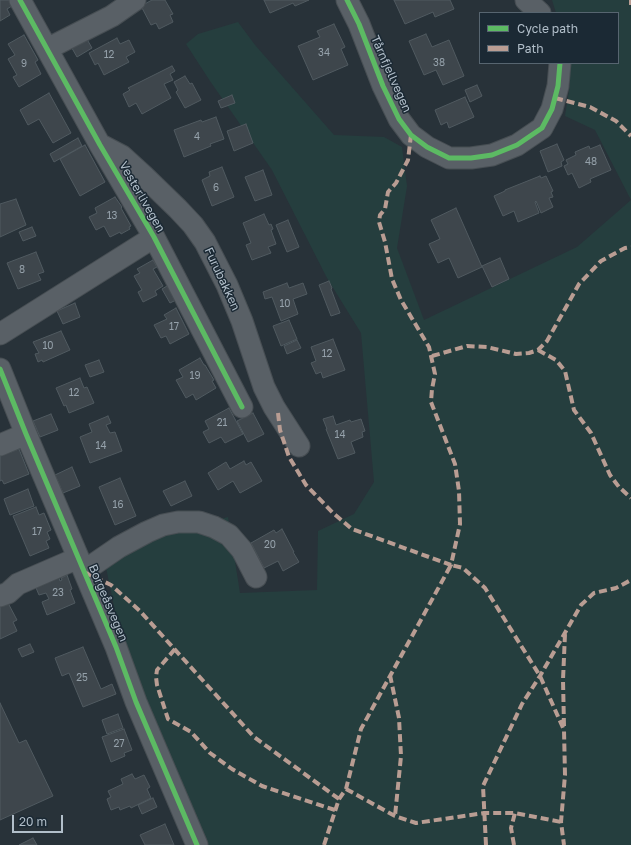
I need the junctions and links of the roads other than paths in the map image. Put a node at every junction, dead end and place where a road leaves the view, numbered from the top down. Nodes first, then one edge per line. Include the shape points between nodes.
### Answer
1 (20, 0) edge
2 (135, 0) edge
3 (347, 0) edge
4 (526, 0) edge
5 (539, 12) edge
6 (47, 49) junction
7 (560, 64) edge
8 (100, 145) junction
9 (154, 237) junction
10 (0, 334) edge
11 (0, 369) edge
12 (242, 407) dead end
13 (26, 434) junction
14 (0, 445) edge
15 (299, 446) dead end
16 (81, 565) junction
17 (256, 578) dead end
18 (0, 596) edge
19 (196, 845) edge

1 - 6 street, Vesterlivegen
2 - 6 street via 112,16
3 - 7 street, Tårnfjellvegen via 399,119 411,135 449,158 492,155 517,146 542,128 552,109
4 - 5 street
6 - 8 street, Vesterlivegen
8 - 9 street, Vesterlivegen
8 - 15 street, Furubakken via 122,156 193,225 227,286 242,321 264,387
9 - 10 street
9 - 12 street, Vesterlivegen
11 - 13 street, Borgeåsvegen
13 - 14 street
13 - 16 street, Borgeåsvegen
16 - 17 street via 163,525 199,522 229,535 242,550
16 - 18 street via 18,584
16 - 19 street, Borgeåsvegen

